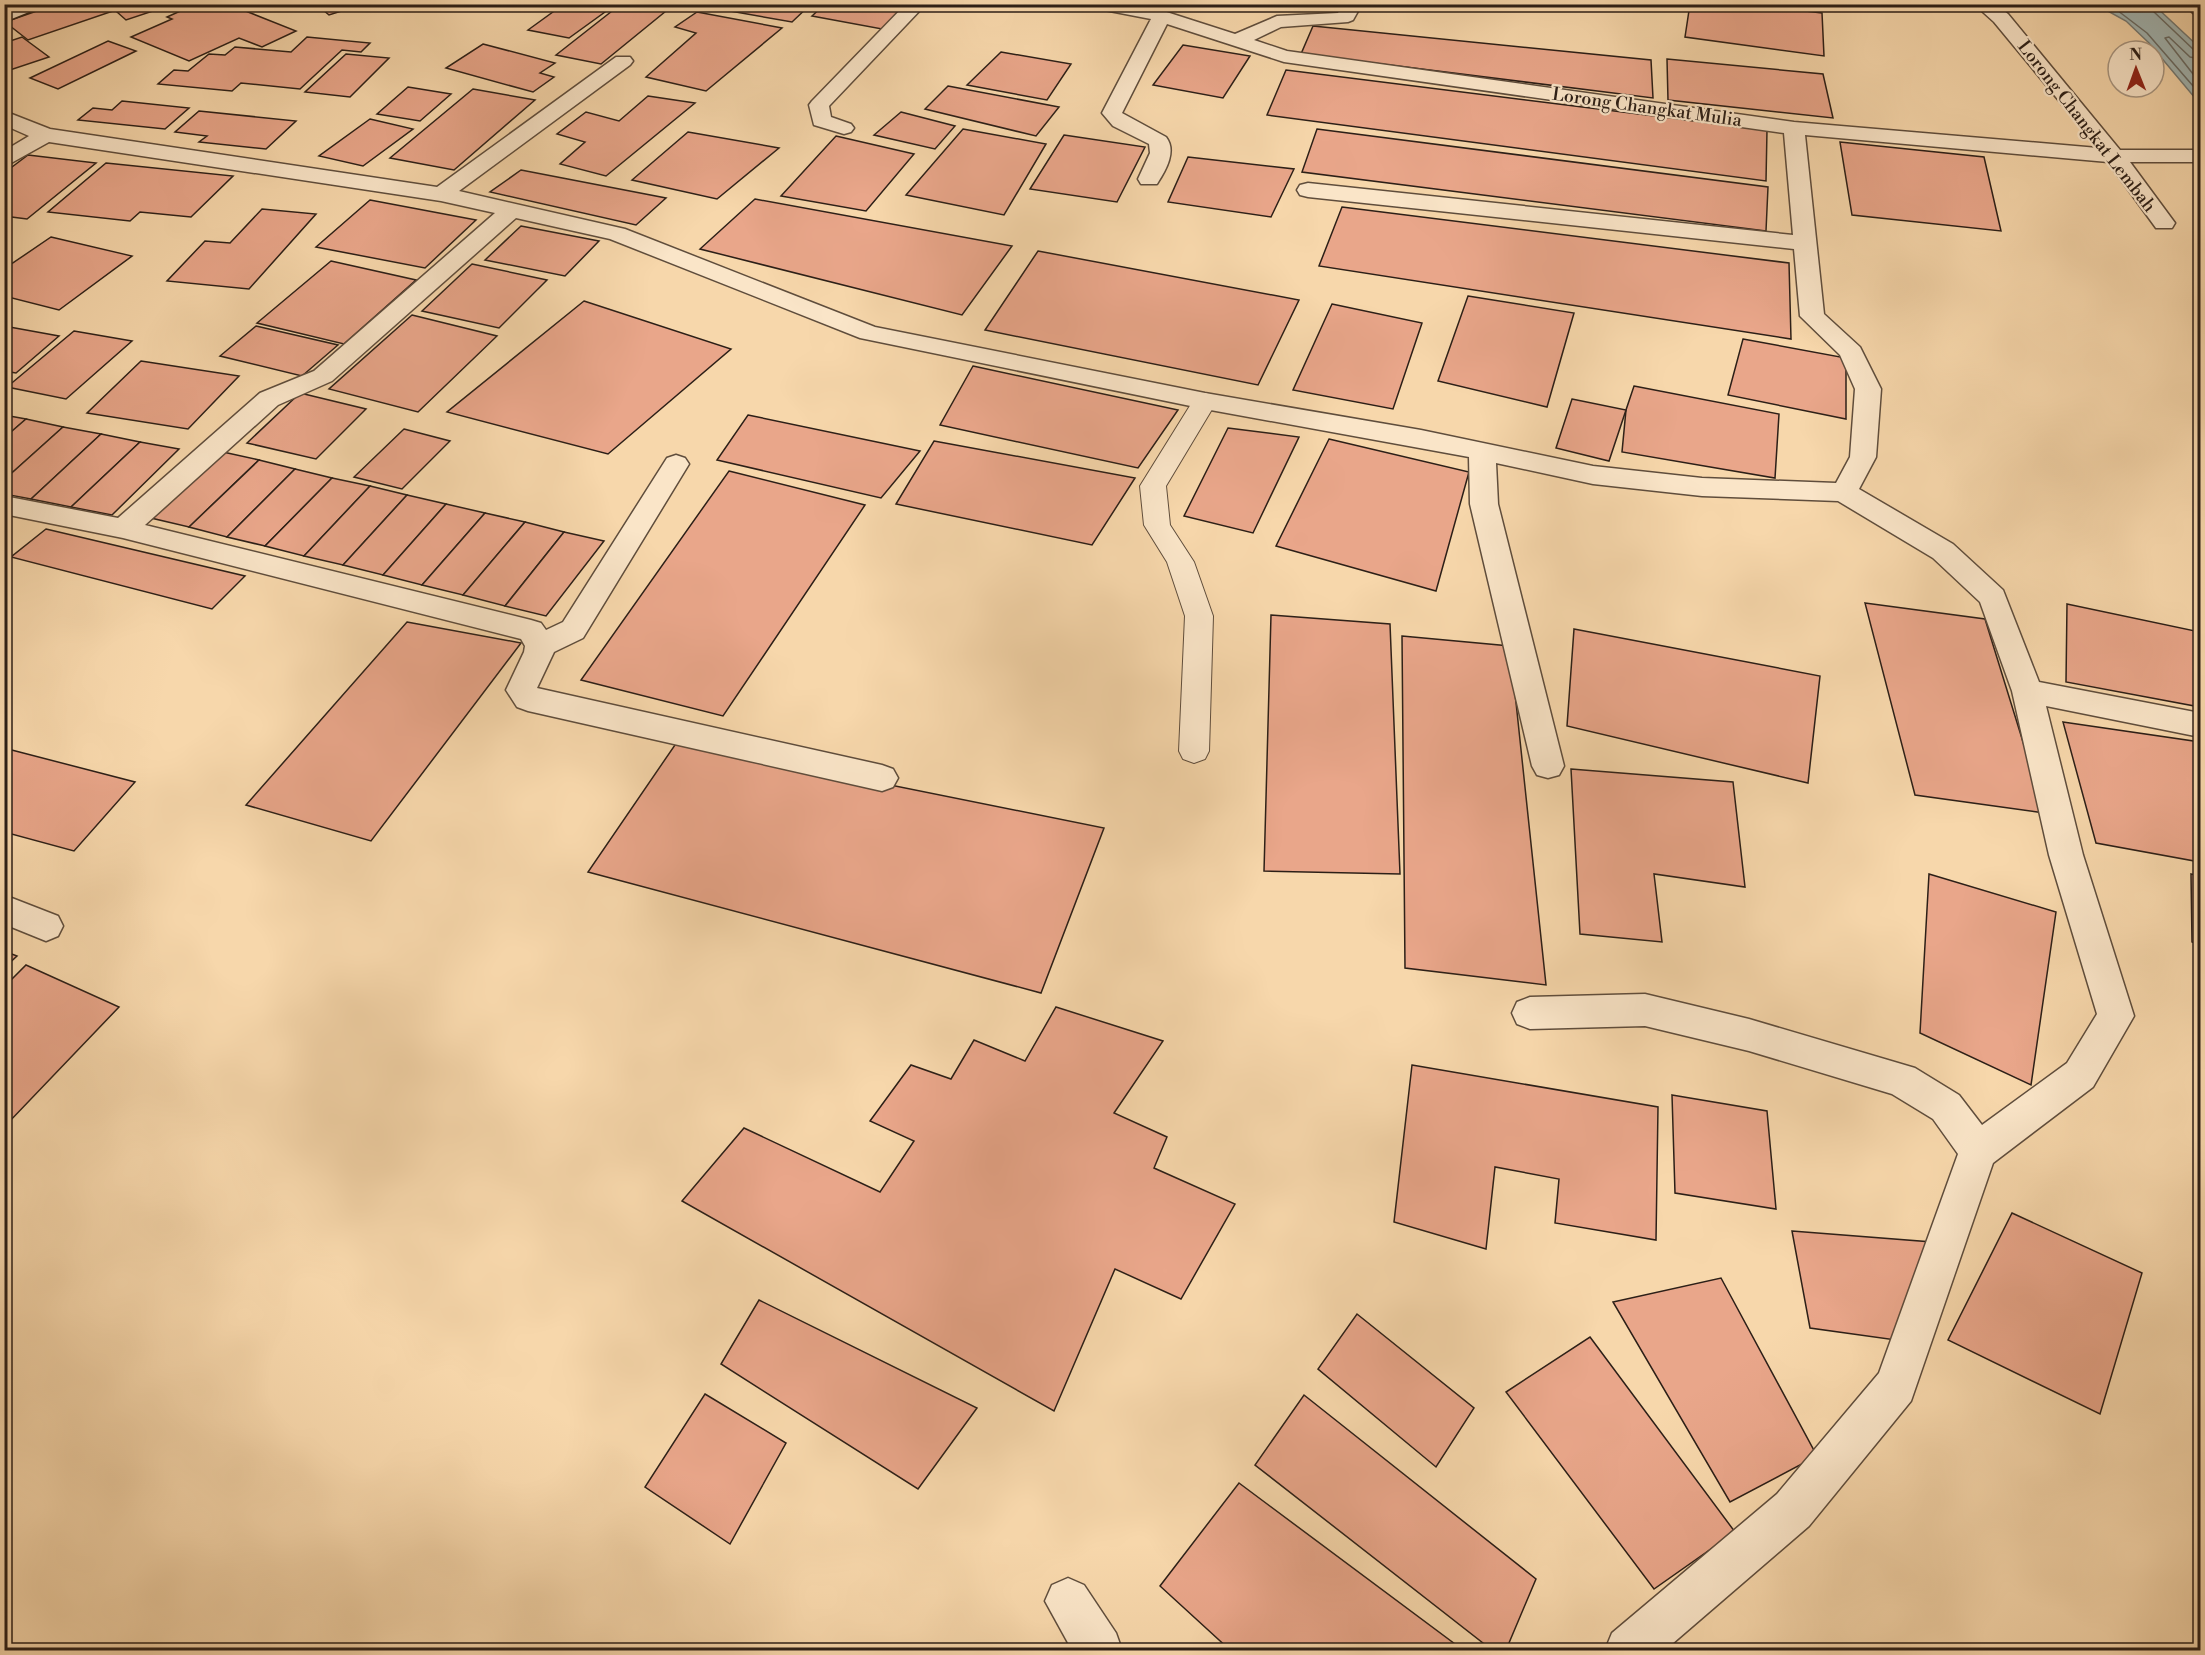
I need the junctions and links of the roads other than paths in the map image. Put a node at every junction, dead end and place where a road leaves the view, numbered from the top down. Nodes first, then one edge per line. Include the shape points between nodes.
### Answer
1 (32, 4) edge
2 (917, 4) edge
3 (1101, 4) edge
4 (1353, 4) edge
5 (1983, 4) edge
6 (2194, 4) edge
7 (2200, 9) edge
8 (4, 16) edge
9 (1162, 16) junction
10 (1236, 40) junction
11 (623, 60) dead end
12 (4, 117) edge
13 (844, 128) dead end
14 (1794, 128) junction
15 (45, 135) junction
16 (2113, 156) junction
17 (2200, 156) edge
18 (4, 161) edge
19 (1149, 179) dead end
20 (1308, 190) dead end
21 (441, 194) junction
22 (511, 211) junction
23 (2164, 223) dead end
24 (1805, 243) junction
25 (1205, 401) junction
26 (1482, 451) junction
27 (676, 464) dead end
28 (1844, 492) junction
29 (4, 505) edge
30 (123, 529) junction
31 (540, 646) junction
32 (2028, 690) junction
33 (2200, 725) edge
34 (1194, 751) dead end
35 (1548, 766) dead end
36 (882, 778) dead end
37 (4, 909) edge
38 (45, 926) dead end
39 (1530, 1013) dead end
40 (1978, 1151) junction
41 (1068, 1601) dead end
42 (1099, 1650) edge
43 (1629, 1650) edge

1 - 8 street
2 - 13 street via 819,105 821,121
3 - 9 street, Lorong Changkat Mulia
4 - 10 street via 1341,18 1277,22
5 - 16 street, Lorong Changkat Lembah via 2001,18
6 - 7 street
9 - 10 street, Lorong Changkat Mulia
9 - 19 street via 1112,113 1120,122 1159,141 1161,153
10 - 14 street, Lorong Changkat Mulia via 1284,56
11 - 21 street
12 - 15 street
14 - 16 street, Lorong Changkat Mulia
14 - 24 street
15 - 18 street
15 - 21 street
16 - 17 street, Lorong Changkat Mulia
16 - 23 street, Lorong Changkat Lembah
20 - 24 street
21 - 22 street
22 - 25 street via 617,234 869,333
22 - 30 street via 323,376 269,399
24 - 28 street via 1812,316 1851,352 1868,389 1863,457
25 - 26 street
25 - 34 lane via 1153,486 1157,525 1180,562 1199,616
26 - 28 street via 1593,475 1691,486
26 - 35 street via 1484,504
27 - 31 street via 573,630
28 - 32 street via 1943,551 1993,597
29 - 30 street
30 - 31 street via 531,631
31 - 36 street via 540,657 525,676 521,690 528,699
32 - 33 street
32 - 40 street via 2066,855 2116,1016 2080,1075
37 - 38 street
39 - 40 street via 1645,1010 1749,1035 1902,1080 1946,1107
40 - 43 street via 1896,1386 1793,1510
41 - 42 street

